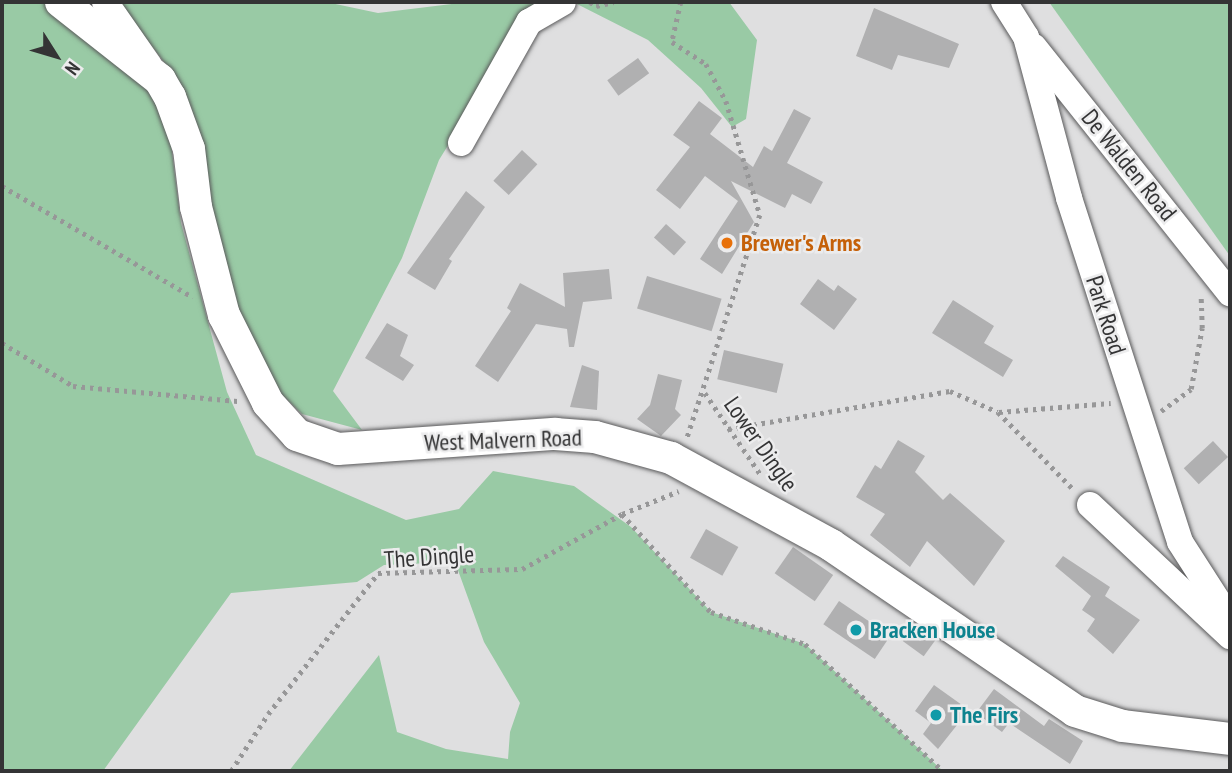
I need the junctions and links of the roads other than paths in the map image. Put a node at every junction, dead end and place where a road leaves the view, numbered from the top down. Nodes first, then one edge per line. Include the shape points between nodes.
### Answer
1 (61, 2) edge
2 (105, 2) edge
3 (563, 2) edge
4 (1004, 2) edge
5 (1026, 37) junction
6 (160, 80) junction
7 (461, 143) dead end
8 (1230, 293) edge
9 (1090, 505) road end
10 (1230, 620) edge
11 (1230, 636) edge
12 (1230, 739) edge

1 - 6 main road, West Malvern Road
2 - 6 street
3 - 7 street via 529,22
4 - 5 street, Park Road
5 - 8 street, De Walden Road
5 - 10 street, Park Road via 1069,198 1180,542
6 - 12 main road, West Malvern Road via 189,149 196,207 224,315 268,403 297,435 338,449 555,434 595,436 671,458 831,545 1075,711 1123,726
9 - 11 street

